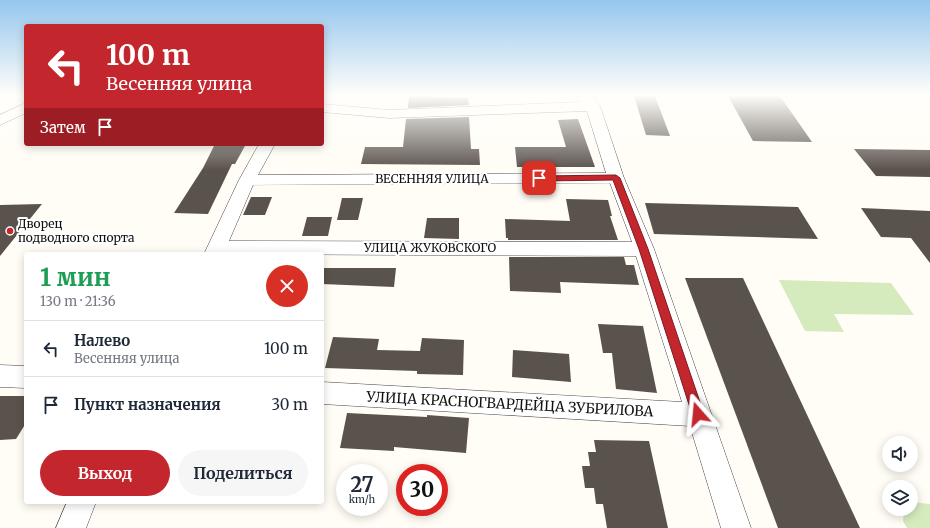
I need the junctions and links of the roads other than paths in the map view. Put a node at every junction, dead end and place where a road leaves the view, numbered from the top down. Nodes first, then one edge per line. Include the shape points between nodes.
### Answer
1 (595, 121) edge
2 (265, 146) edge
3 (616, 178) junction
4 (247, 180) junction
5 (644, 249) junction
6 (215, 251) edge
7 (0, 376) edge
8 (24, 377) edge
9 (324, 393) edge
10 (698, 414) junction
11 (81, 504) edge
12 (71, 528) edge
13 (736, 528) edge

1 - 3 street
2 - 4 street
3 - 4 street, ВЕСЕННЯЯ УЛИЦА
3 - 5 street
4 - 6 street
5 - 6 street, УЛИЦА ЖУКОВСКОГО
5 - 10 street
7 - 8 street
9 - 10 street, УЛИЦА КРАСНОГВАРДЕЙЦА ЗУБРИЛОВА
10 - 13 street
11 - 12 street

